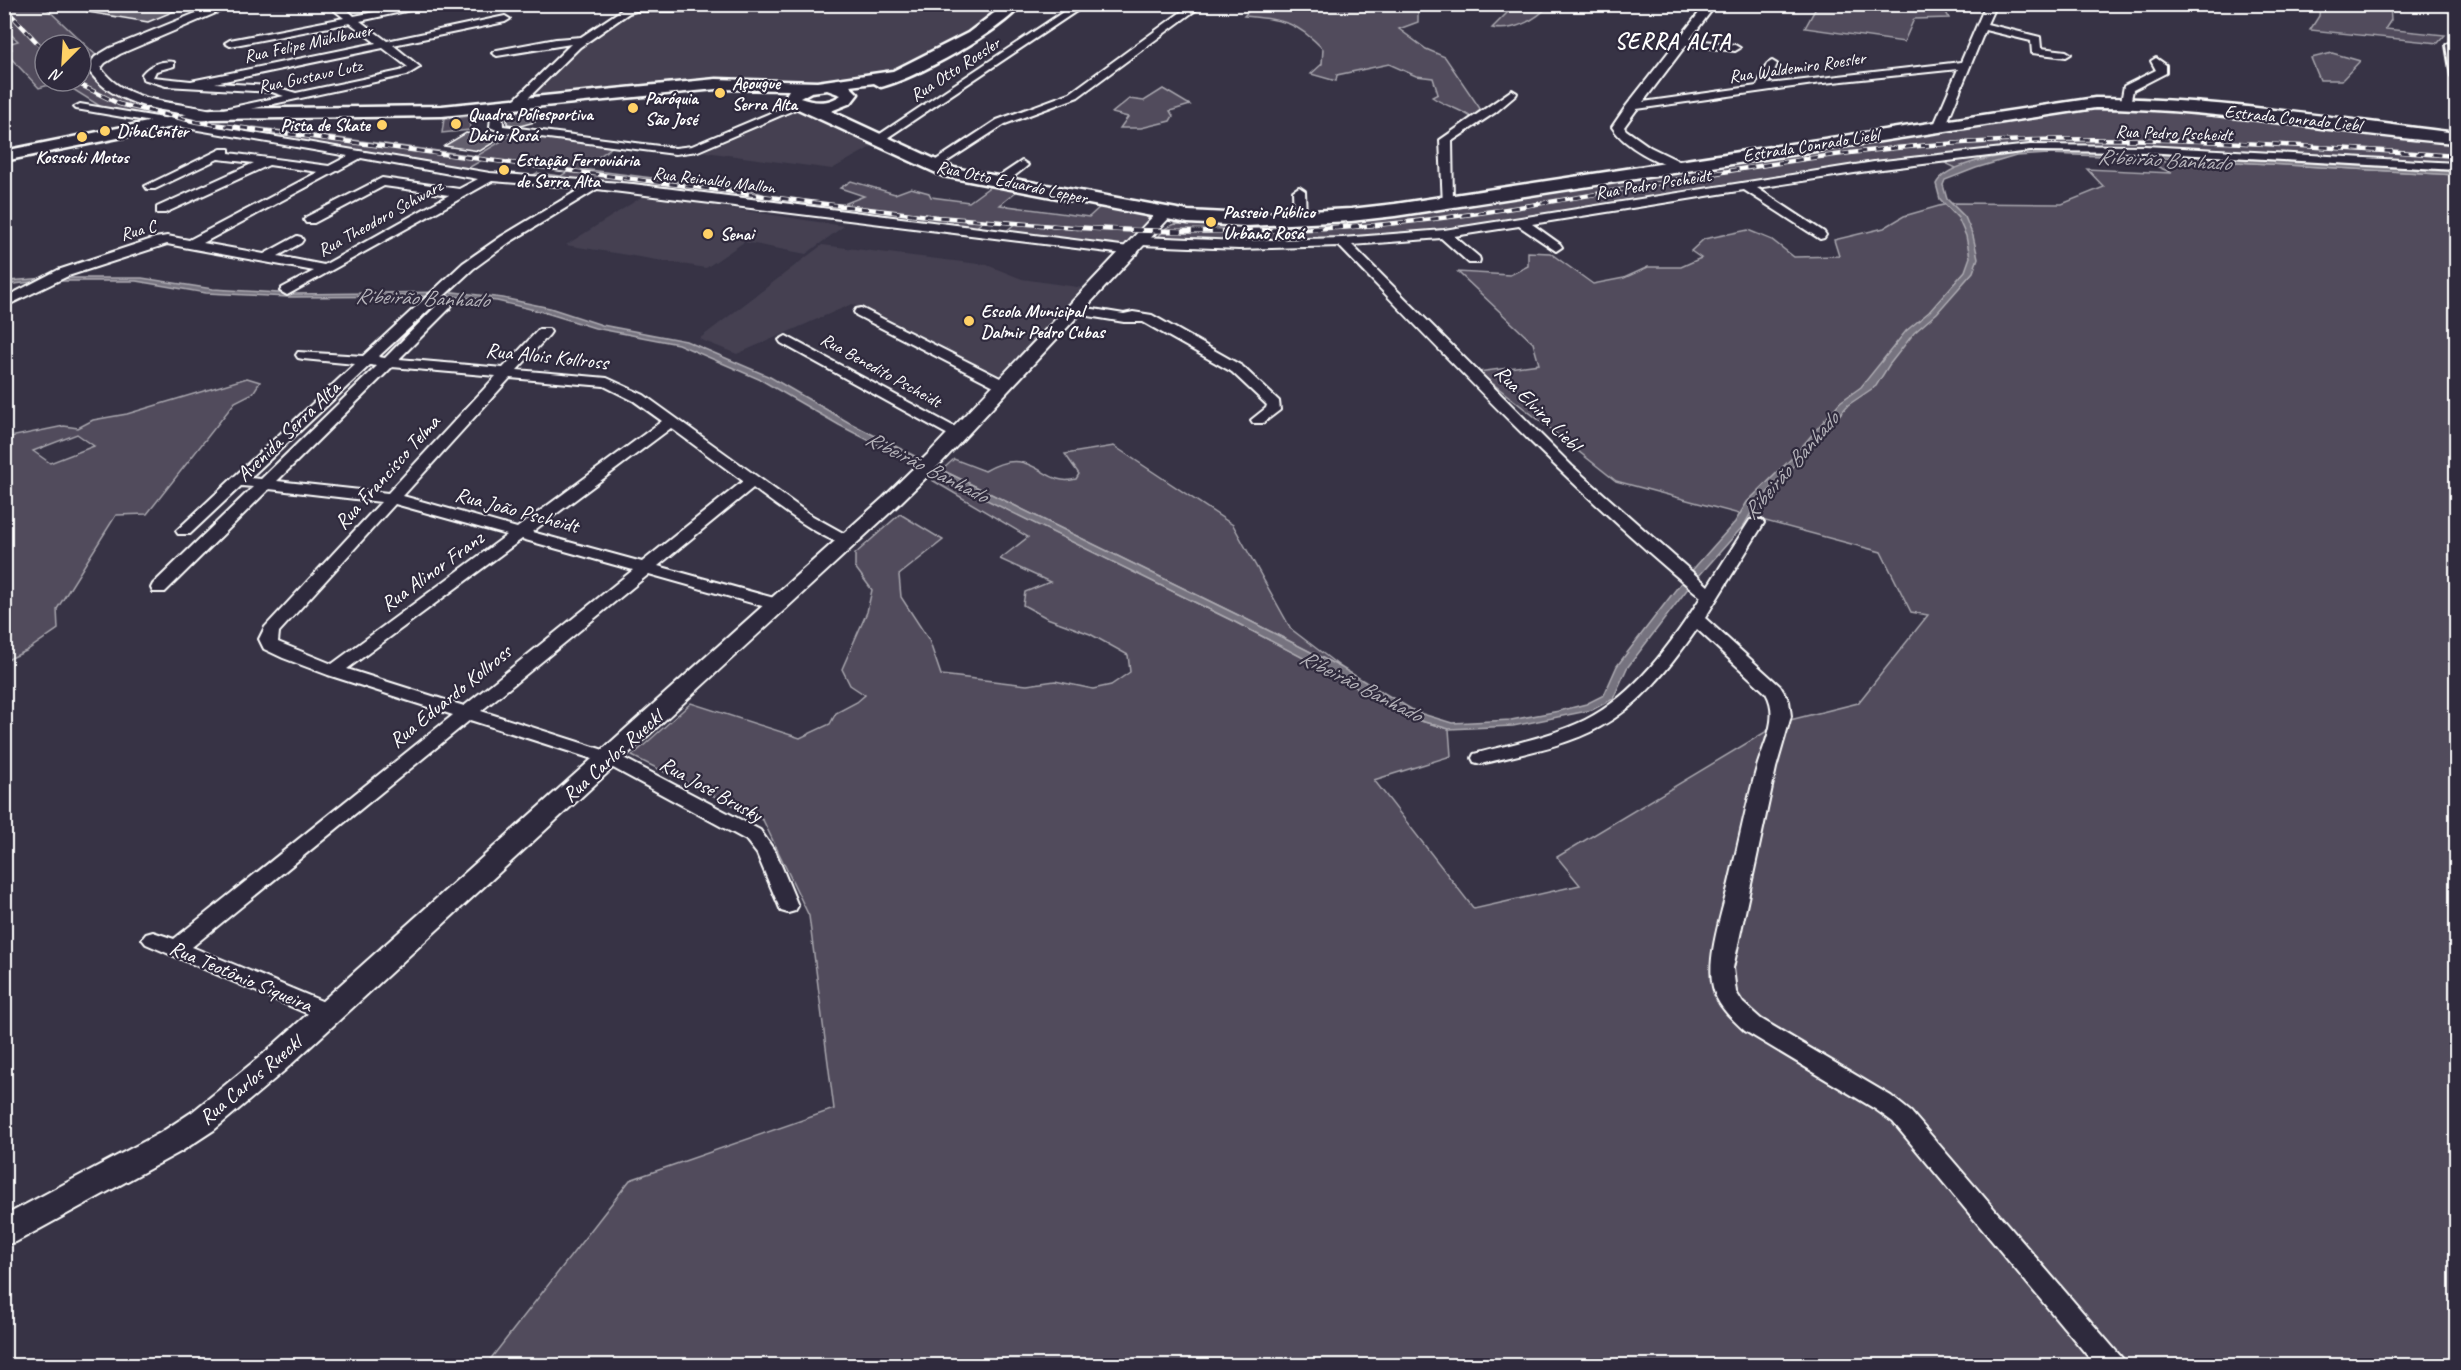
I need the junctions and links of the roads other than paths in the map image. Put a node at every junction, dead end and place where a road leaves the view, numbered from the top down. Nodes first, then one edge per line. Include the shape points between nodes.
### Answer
1 (231, 4) edge
2 (336, 4) edge
3 (433, 4) edge
4 (711, 4) edge
5 (1014, 4) edge
6 (1082, 4) edge
7 (1199, 4) edge
8 (1991, 4) edge
9 (1710, 6) dead end
10 (506, 19) dead end
11 (354, 20) junction
12 (1982, 26) junction
13 (581, 40) junction
14 (1682, 41) junction
15 (386, 44) junction
16 (2451, 45) dead end
17 (233, 47) dead end
18 (1735, 48) dead end
19 (498, 53) dead end
20 (2066, 54) dead end
21 (2156, 61) dead end
22 (170, 64) dead end
23 (1772, 64) dead end
24 (1967, 64) junction
25 (896, 75) junction
26 (2457, 76) edge
27 (188, 85) junction
28 (823, 86) junction
29 (756, 87) junction
30 (1761, 88) junction
31 (1512, 93) dead end
32 (296, 96) junction
33 (2126, 102) junction
34 (798, 103) junction
35 (516, 104) junction
36 (497, 106) junction
37 (80, 107) dead end
38 (838, 107) junction
39 (1631, 107) junction
40 (212, 114) junction
41 (173, 123) junction
42 (1940, 125) junction
43 (255, 138) junction
44 (2457, 138) edge
45 (877, 140) junction
46 (216, 155) junction
47 (360, 155) junction
48 (4, 156) edge
49 (267, 162) junction
50 (1022, 165) dead end
51 (933, 166) junction
52 (1681, 166) junction
53 (2457, 167) edge
54 (331, 170) junction
55 (490, 177) junction
56 (999, 182) junction
57 (595, 185) junction
58 (151, 186) dead end
59 (1747, 186) junction
60 (1299, 191) dead end
61 (460, 193) junction
62 (1447, 202) junction
63 (161, 210) dead end
64 (1165, 213) junction
65 (1300, 218) junction
66 (310, 220) dead end
67 (1523, 223) junction
68 (1444, 234) junction
69 (1820, 236) dead end
70 (297, 240) dead end
71 (1341, 242) junction
72 (189, 245) junction
73 (1136, 246) junction
74 (1556, 247) dead end
75 (267, 258) junction
76 (1474, 260) dead end
77 (325, 269) junction
78 (287, 291) dead end
79 (445, 297) junction
80 (4, 303) edge
81 (1075, 310) junction
82 (861, 312) dead end
83 (544, 332) dead end
84 (786, 340) dead end
85 (303, 356) dead end
86 (364, 362) junction
87 (388, 363) junction
88 (507, 372) junction
89 (1003, 385) junction
90 (1258, 420) dead end
91 (672, 421) junction
92 (957, 434) junction
93 (239, 481) junction
94 (753, 481) junction
95 (263, 484) junction
96 (391, 498) junction
97 (1756, 524) dead end
98 (184, 531) dead end
99 (524, 533) junction
100 (848, 542) junction
101 (645, 568) junction
102 (159, 588) dead end
103 (1704, 591) junction
104 (779, 605) junction
105 (1696, 619) junction
106 (270, 645) joint
107 (334, 671) junction
108 (464, 714) junction
109 (609, 758) junction
110 (1481, 758) dead end
111 (788, 906) dead end
112 (153, 939) dead end
113 (177, 948) junction
114 (328, 1013) junction
115 (4, 1232) edge
116 (2114, 1365) edge

1 - 40 street via 115,51 94,69 103,81 127,94
2 - 11 street
3 - 11 street
4 - 13 street via 631,9
5 - 25 main road via 999,19 932,59
6 - 45 street, Rua Otto Roesler
7 - 51 street via 1074,95 1001,122
8 - 12 street
9 - 14 street
10 - 15 street, Rua Felipe Mühlbauer
11 - 15 street
11 - 17 street
12 - 20 street via 2036,39 2036,51
12 - 24 street
13 - 19 street
13 - 35 street
14 - 18 street
14 - 39 street
15 - 27 street, Rua Felipe Mühlbauer via 253,67
15 - 32 street, Rua Gustavo Lutz via 413,64 414,69
16 - 26 street
21 - 33 street via 2162,71 2128,88
22 - 27 street via 152,69 148,79
23 - 30 street
24 - 30 street, Rua Waldemiro Roesler
24 - 42 street
25 - 28 main road
25 - 38 main road
27 - 32 street via 278,90
28 - 29 main road, Rua Otto Eduardo Lepper
28 - 34 main road via 795,93
28 - 38 main road via 850,94
29 - 34 main road, Rua Otto Eduardo Lepper
29 - 35 main road, Rua Otto Eduardo Lepper via 717,84
30 - 39 street, Rua Waldemiro Roesler
31 - 62 street via 1446,140
32 - 40 street, Rua Gustavo Lutz
33 - 42 main road, Estrada Conrado Liebl
33 - 44 main road, Estrada Conrado Liebl
34 - 36 street via 694,149 675,151 501,129 496,127
34 - 38 main road, Rua Otto Eduardo Lepper
35 - 36 main road, Rua Otto Eduardo Lepper
36 - 40 main road, Rua Otto Eduardo Lepper via 399,113
37 - 41 street, Rua Reinaldo Mallon
38 - 45 main road, Rua Otto Eduardo Lepper
39 - 52 street via 1618,127 1621,133
40 - 41 main road, Rua Otto Eduardo Lepper
41 - 43 street, Rua Reinaldo Mallon
41 - 48 main road, Rua Otto Eduardo Lepper
42 - 52 main road, Estrada Conrado Liebl
43 - 46 street
43 - 47 street, Rua Reinaldo Mallon
45 - 51 main road, Rua Otto Eduardo Lepper
46 - 49 street
46 - 58 street
47 - 54 street
47 - 55 street, Rua Reinaldo Mallon
49 - 54 street
49 - 63 street
50 - 56 street
51 - 56 main road, Rua Otto Eduardo Lepper
52 - 62 main road, Estrada Conrado Liebl
53 - 59 street, Rua Pedro Pscheidt via 2188,151 2030,148
54 - 72 street
55 - 57 street, Rua Reinaldo Mallon
55 - 61 street, Rua Theodoro Schwarz
56 - 64 main road, Rua Otto Eduardo Lepper
57 - 73 street, Rua Reinaldo Mallon
57 - 79 street via 489,250 468,266
59 - 67 street, Rua Pedro Pscheidt
59 - 69 street
60 - 65 street
61 - 66 street via 382,182
61 - 77 street, Rua Theodoro Schwarz
62 - 65 main road, Estrada Conrado Liebl
64 - 65 main road, Estrada Conrado Liebl via 1215,219
64 - 73 street, Rua Carlos Rueckl
67 - 68 street, Rua Pedro Pscheidt
67 - 74 street
68 - 71 street, Rua Pedro Pscheidt
68 - 76 street
70 - 75 street
71 - 73 street, Rua Pedro Pscheidt
71 - 103 street, Rua Elvira Liebl via 1568,470 1670,565
72 - 75 street, Rua C
72 - 80 street, Rua C via 167,240 152,243 55,276
73 - 81 street, Rua Carlos Rueckl
75 - 77 street, Rua C
77 - 78 street, Rua Theodoro Schwarz
79 - 86 street, Avenida Serra Alta via 428,301
79 - 87 street, Avenida Serra Alta
81 - 89 street, Rua Carlos Rueckl
81 - 90 street via 1147,318 1237,369 1274,404 1273,410
82 - 89 street
83 - 88 street, Rua Francisco Telma
84 - 92 street, Rua Benedito Pscheidt
85 - 86 street, Rua Alois Kollross
86 - 87 street, Rua Alois Kollross
86 - 93 street, Avenida Serra Alta
87 - 88 street, Rua Alois Kollross
87 - 95 street, Avenida Serra Alta
88 - 91 street, Rua Alois Kollross via 607,382 630,392
88 - 96 street, Rua Francisco Telma
89 - 92 street, Rua Carlos Rueckl
91 - 94 street, Rua Alois Kollross
91 - 99 street, Rua Alinor Franz
92 - 100 street, Rua Carlos Rueckl
93 - 95 street, Rua João Pscheidt
93 - 98 street, Avenida Serra Alta
94 - 100 street, Rua Alois Kollross via 814,524
94 - 101 street, Rua Eduardo Kollross
95 - 96 street, Rua João Pscheidt
95 - 102 street, Avenida Serra Alta
96 - 99 street, Rua João Pscheidt
96 - 106 street, Rua Francisco Telma via 271,631
97 - 103 street
99 - 101 street, Rua João Pscheidt
99 - 107 street, Rua Alinor Franz
100 - 104 street, Rua Carlos Rueckl
101 - 104 street, Rua João Pscheidt
101 - 108 street, Rua Eduardo Kollross
103 - 105 street
104 - 109 street, Rua Carlos Rueckl
105 - 110 street via 1651,675 1614,712 1571,732
105 - 116 street via 1774,690 1782,716 1766,768 1726,942 1721,970 1725,993 1737,1012 1757,1029 1904,1117
106 - 107 street, Rua José Brusky
107 - 108 street, Rua José Brusky
108 - 109 street, Rua José Brusky
108 - 113 street, Rua Eduardo Kollross
109 - 111 street, Rua José Brusky via 753,835 766,853
109 - 114 street, Rua Carlos Rueckl
112 - 113 street, Rua Teotônio Siqueira
113 - 114 street, Rua Teotônio Siqueira
114 - 115 street, Rua Carlos Rueckl via 203,1121 136,1162

